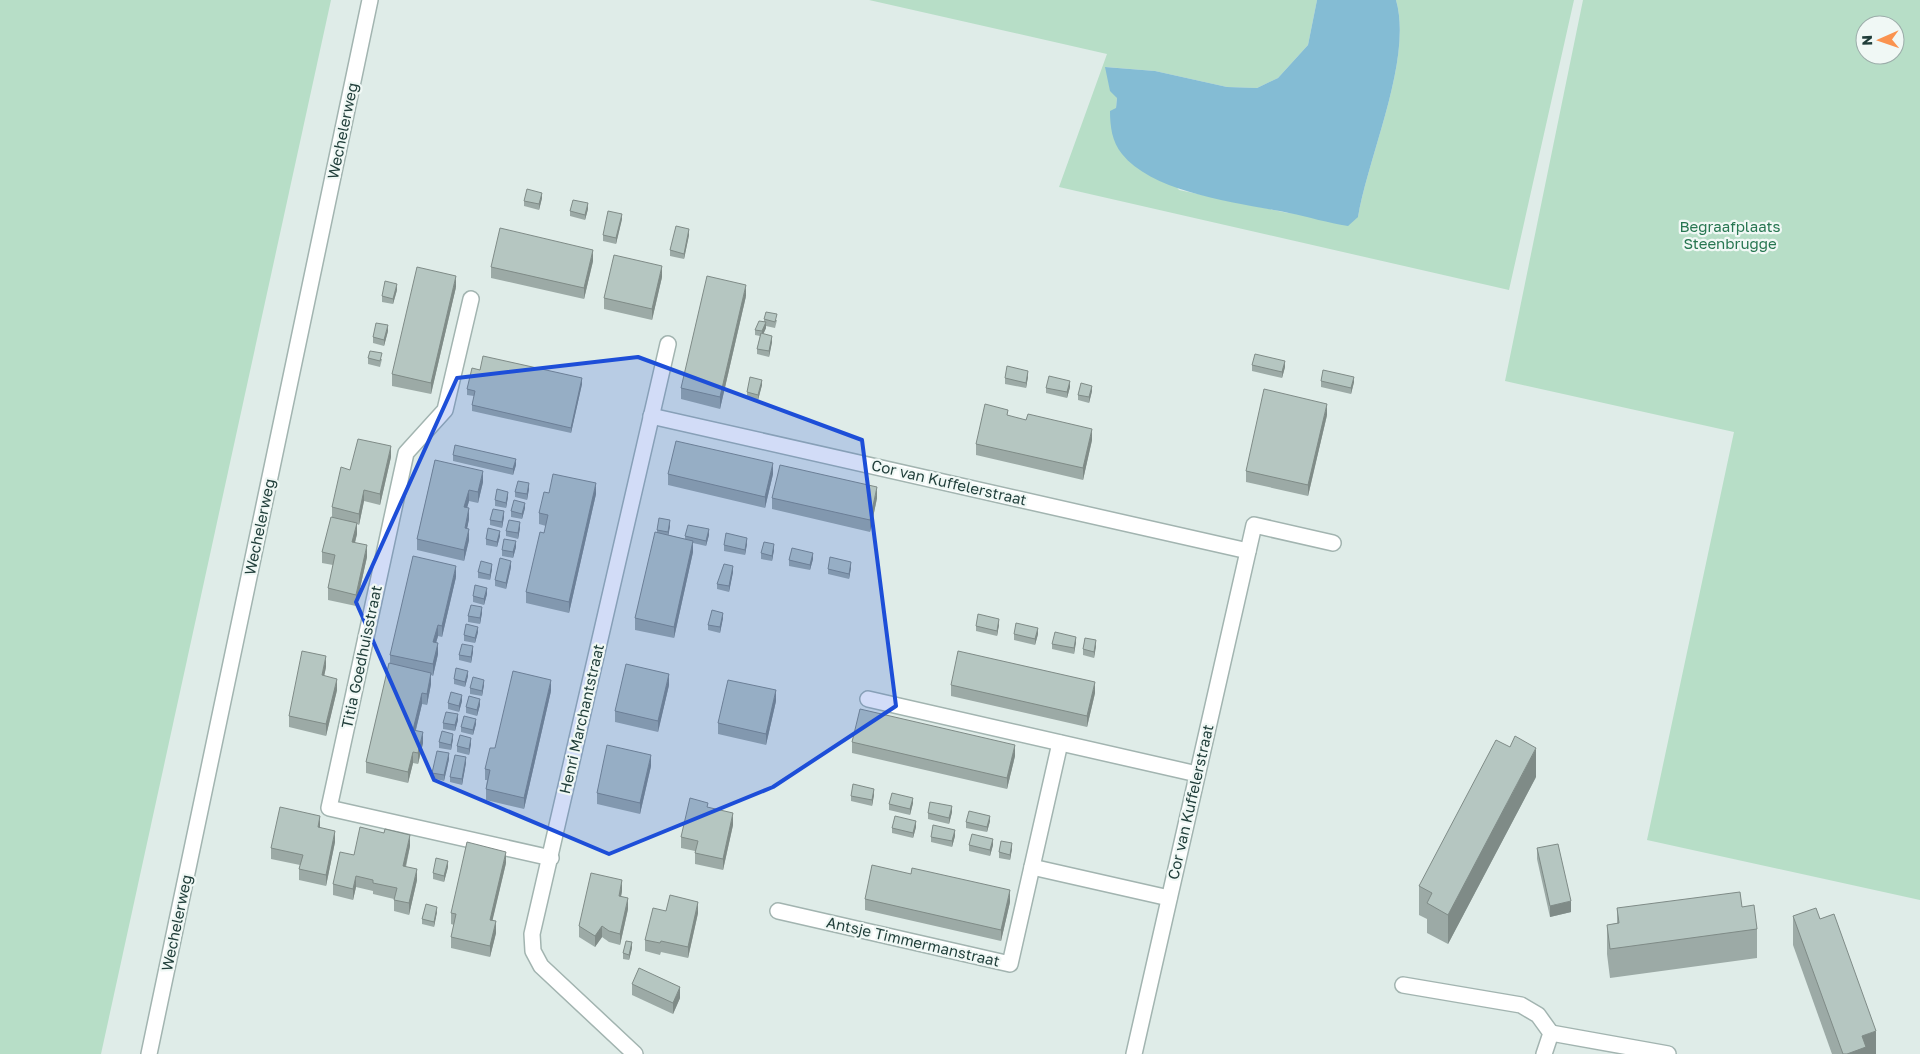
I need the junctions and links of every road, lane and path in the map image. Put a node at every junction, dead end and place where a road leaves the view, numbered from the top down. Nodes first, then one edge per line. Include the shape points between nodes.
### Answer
1 (370, 0) edge
2 (471, 299) dead end
3 (668, 344) dead end
4 (651, 416) junction
5 (1333, 542) dead end
6 (1248, 551) junction
7 (868, 699) dead end
8 (1060, 743) junction
9 (1197, 774) junction
10 (551, 858) junction
11 (1032, 867) junction
12 (1169, 898) junction
13 (778, 911) dead end
14 (1403, 985) dead end
15 (1551, 1033) junction
16 (149, 1054) edge
17 (635, 1054) edge
18 (1134, 1054) edge
19 (1544, 1054) edge
20 (1668, 1054) edge

1 - 16 street, Wechelerweg
2 - 10 street, Titia Goedhuisstraat via 445,410 406,452 329,808
3 - 4 street, Henri Marchantstraat
4 - 6 street, Cor van Kuffelerstraat
4 - 10 street, Henri Marchantstraat
5 - 6 street, Cor van Kuffelerstraat via 1254,524
6 - 9 street, Cor van Kuffelerstraat
7 - 8 street
8 - 9 street
8 - 11 street, Antsje Timmermanstraat
9 - 12 street, Cor van Kuffelerstraat
10 - 17 street, Henri Marchantstraat via 532,934 535,956 544,970
11 - 12 street
11 - 13 street, Antsje Timmermanstraat via 1010,964
12 - 18 street, Cor van Kuffelerstraat
14 - 15 street via 1521,1005 1538,1015
15 - 19 street
15 - 20 street

